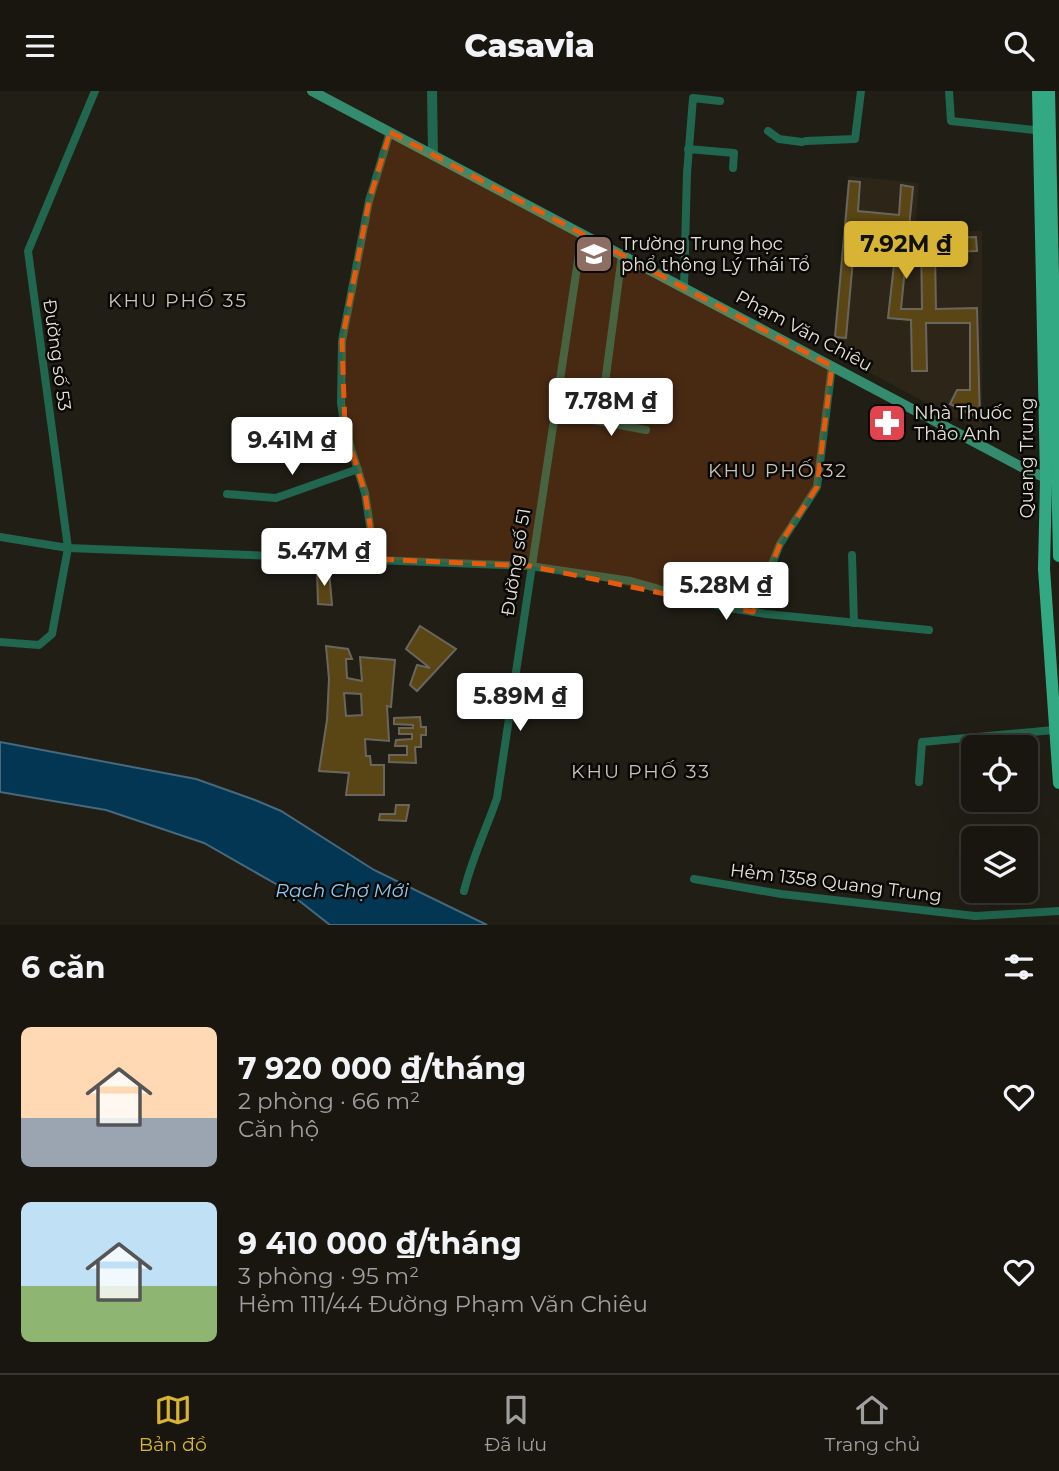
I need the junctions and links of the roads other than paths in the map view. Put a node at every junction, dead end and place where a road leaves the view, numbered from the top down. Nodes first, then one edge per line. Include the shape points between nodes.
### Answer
1 (95, 91) edge
2 (312, 91) edge
3 (432, 91) edge
4 (861, 91) edge
5 (949, 91) edge
6 (1038, 91) edge
7 (1049, 91) edge
8 (720, 101) dead end
9 (768, 131) dead end
10 (1044, 131) junction
11 (390, 132) junction
12 (688, 149) junction
13 (433, 155) junction
14 (733, 168) dead end
15 (582, 234) junction
16 (622, 255) junction
17 (684, 288) junction
18 (832, 366) junction
19 (605, 383) dead end
20 (582, 418) dead end
21 (646, 430) dead end
22 (1058, 455) edge
23 (358, 469) junction
24 (1054, 480) edge
25 (227, 494) dead end
26 (0, 537) edge
27 (68, 548) junction
28 (852, 555) dead end
29 (1059, 556) edge
30 (375, 559) junction
31 (530, 566) junction
32 (753, 612) junction
33 (854, 623) junction
34 (929, 630) dead end
35 (0, 642) edge
36 (1053, 644) edge
37 (1054, 730) junction
38 (919, 782) dead end
39 (1059, 783) edge
40 (694, 879) dead end
41 (464, 891) dead end
42 (1059, 911) edge

1 - 27 street, Đường số 53 via 28,251
2 - 11 main road, Phạm Văn Chiêu
3 - 13 street
4 - 9 street via 855,139 779,139
5 - 10 street via 951,121
6 - 10 main road, Quang Trung
7 - 10 main road, Quang Trung
8 - 12 street via 693,98
10 - 22 main road, Quang Trung
10 - 24 main road, Quang Trung
11 - 13 main road, Phạm Văn Chiêu
11 - 23 street via 369,201 342,341 341,403
12 - 14 street via 734,153
12 - 17 street
13 - 15 main road, Phạm Văn Chiêu
15 - 16 main road, Phạm Văn Chiêu
15 - 31 street, Đường số 51
16 - 17 main road, Phạm Văn Chiêu
16 - 19 street
17 - 18 main road, Phạm Văn Chiêu
18 - 24 main road, Phạm Văn Chiêu
18 - 32 street via 817,487 780,544
20 - 21 street
22 - 24 main road, Quang Trung
23 - 25 street via 276,498
23 - 30 street
24 - 29 main road, Quang Trung
24 - 36 main road, Quang Trung via 1044,569
26 - 27 street
27 - 30 street
27 - 35 street, Đường số 53 via 52,634 39,645
28 - 33 street
30 - 31 street
31 - 32 street via 631,581
31 - 41 street, Đường số 51 via 497,798
32 - 33 street
33 - 34 street
36 - 37 main road, Quang Trung
37 - 38 street via 922,742
37 - 39 main road, Quang Trung
40 - 42 street, Hẻm 1358 Quang Trung via 781,894 975,916

